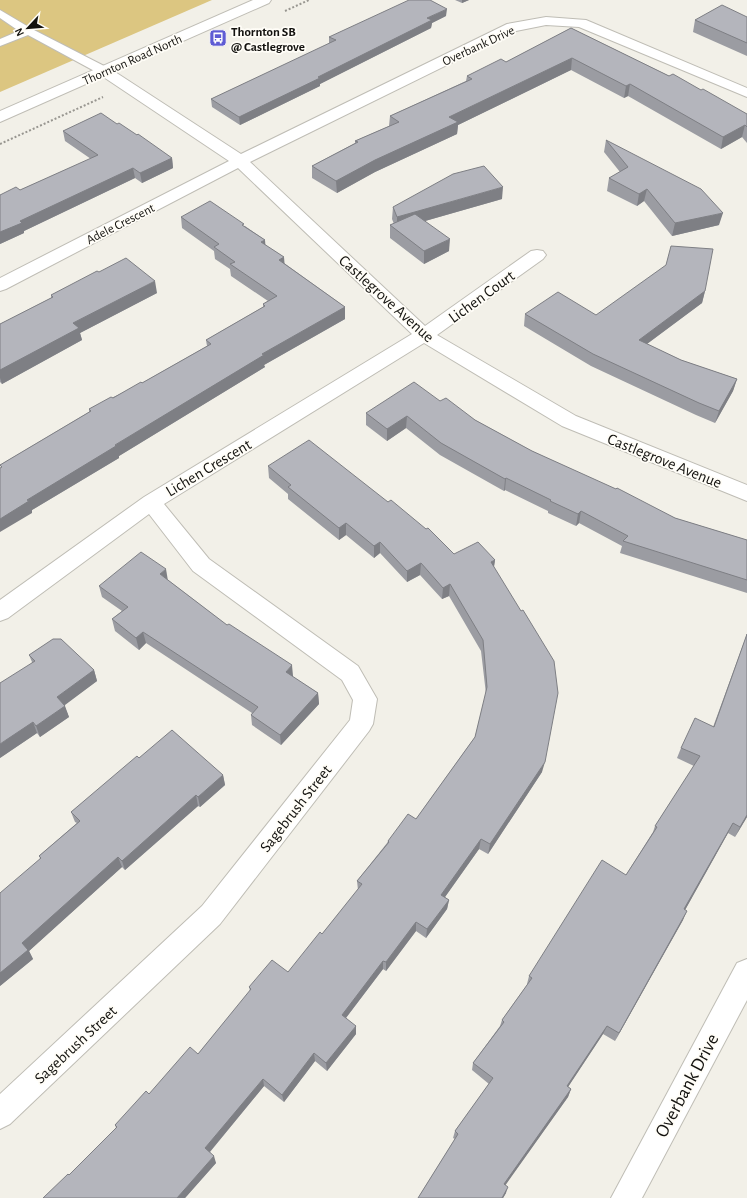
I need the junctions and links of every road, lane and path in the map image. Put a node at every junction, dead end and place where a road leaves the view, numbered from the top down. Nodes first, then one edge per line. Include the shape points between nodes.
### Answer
1 (264, 0) edge
2 (0, 13) edge
3 (28, 31) junction
4 (0, 43) edge
5 (104, 71) junction
6 (747, 93) edge
7 (104, 97) dead end
8 (0, 117) edge
9 (0, 144) edge
10 (240, 161) junction
11 (537, 255) dead end
12 (0, 285) edge
13 (424, 335) junction
14 (747, 493) edge
15 (151, 502) junction
16 (0, 612) edge
17 (747, 972) edge
18 (0, 1114) edge
19 (626, 1198) edge

1 - 5 street, Thornton Road North
2 - 3 lane
3 - 4 lane
3 - 5 lane
5 - 8 street, Thornton Road North
5 - 10 street, Castlegrove Avenue
6 - 10 street, Overbank Drive via 581,23 546,21 512,27
7 - 9 path
10 - 12 street, Adele Crescent
10 - 13 street, Castlegrove Avenue
11 - 13 street, Lichen Court
13 - 14 street, Castlegrove Avenue via 568,421
13 - 15 street, Lichen Crescent
15 - 16 street, Lichen Crescent
15 - 18 street, Sagebrush Street via 201,565 350,673 364,699 361,724 211,915
17 - 19 street, Overbank Drive

